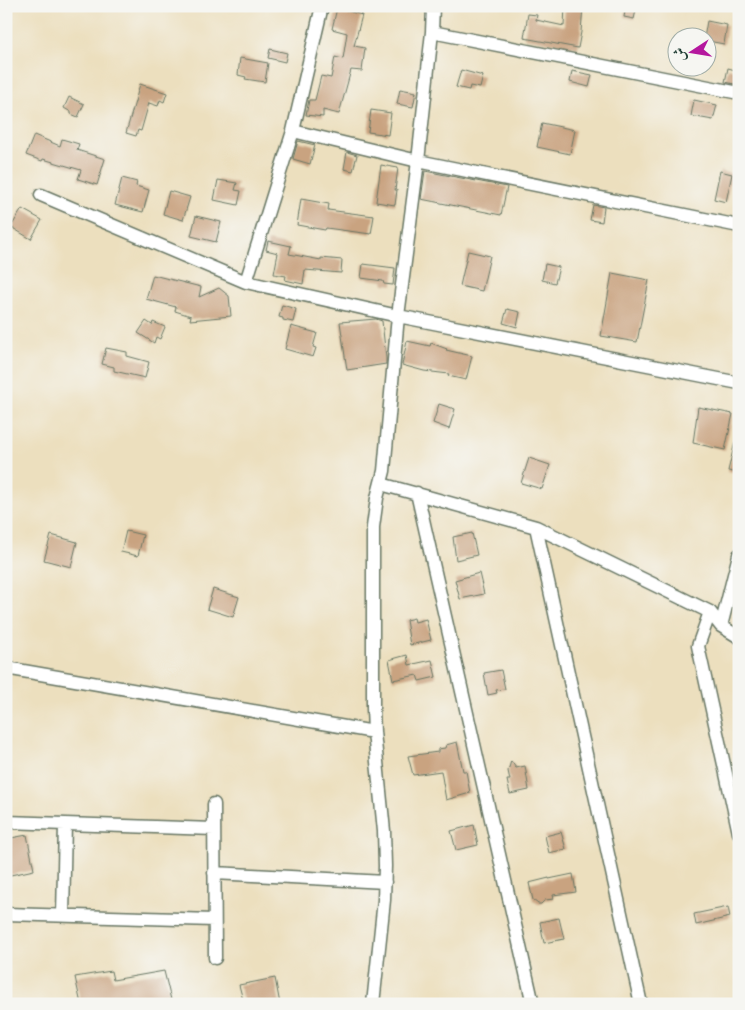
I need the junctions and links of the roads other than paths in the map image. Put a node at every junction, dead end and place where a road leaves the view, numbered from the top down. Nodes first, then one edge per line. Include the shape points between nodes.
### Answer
1 (322, 6) edge
2 (433, 6) edge
3 (432, 32) junction
4 (739, 93) edge
5 (293, 132) junction
6 (418, 160) junction
7 (41, 195) dead end
8 (739, 226) edge
9 (246, 282) junction
10 (398, 316) junction
11 (739, 383) edge
12 (381, 484) junction
13 (416, 493) junction
14 (536, 527) junction
15 (739, 555) edge
16 (710, 612) junction
17 (721, 626) junction
18 (739, 637) edge
19 (6, 668) edge
20 (374, 732) junction
21 (214, 804) dead end
22 (6, 822) edge
23 (65, 824) junction
24 (214, 829) junction
25 (739, 833) edge
26 (214, 873) junction
27 (385, 882) junction
28 (6, 914) edge
29 (63, 915) junction
30 (214, 920) junction
31 (215, 958) dead end
32 (373, 1004) edge
33 (533, 1004) edge
34 (641, 1004) edge

1 - 5 street
2 - 3 street
3 - 4 street
3 - 6 street
5 - 6 street
5 - 9 street
6 - 8 street
6 - 10 street
7 - 9 street
9 - 10 street
10 - 11 street
10 - 12 street
12 - 13 street
12 - 20 street via 373,527
13 - 14 street
13 - 33 street
14 - 16 street
14 - 34 street
15 - 17 street
16 - 17 street
16 - 25 street via 698,646
17 - 18 street
19 - 20 street
20 - 27 street
21 - 24 street
22 - 23 street
23 - 24 street
23 - 29 street
24 - 26 street
26 - 27 street
26 - 30 street
27 - 32 street
28 - 29 street
29 - 30 street
30 - 31 street

